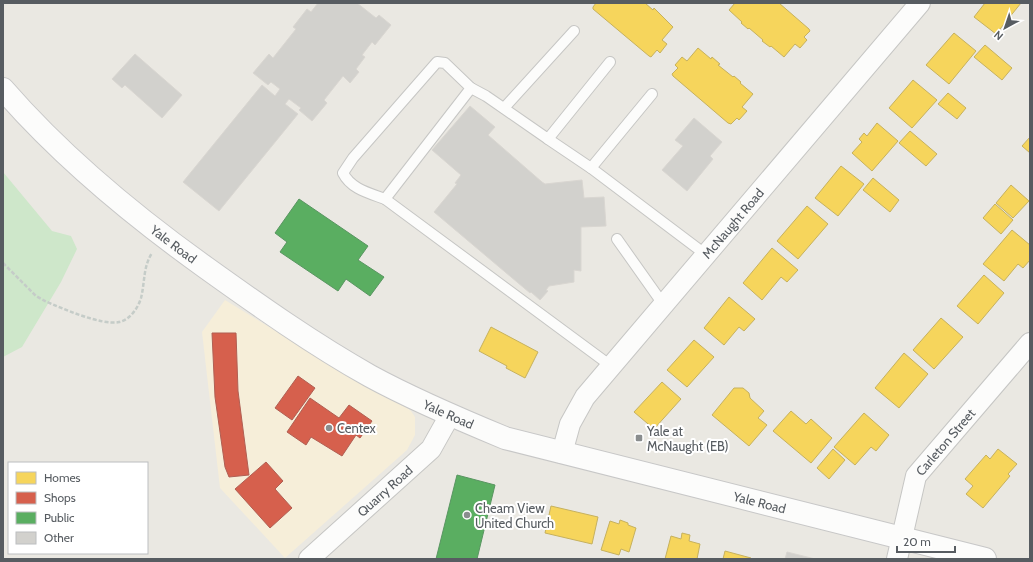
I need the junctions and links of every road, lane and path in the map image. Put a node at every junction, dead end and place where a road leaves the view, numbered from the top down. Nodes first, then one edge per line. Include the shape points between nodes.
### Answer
1 (920, 3) edge
2 (574, 31) dead end
3 (610, 62) dead end
4 (471, 88) junction
5 (3, 89) edge
6 (652, 94) dead end
7 (504, 108) junction
8 (548, 139) junction
9 (591, 168) junction
10 (385, 199) junction
11 (164, 236) junction
12 (617, 239) dead end
13 (705, 254) junction
14 (3, 263) edge
15 (663, 304) junction
16 (1030, 343) edge
17 (611, 366) junction
18 (450, 416) junction
19 (562, 453) junction
20 (899, 549) edge
21 (309, 559) edge
22 (985, 559) edge

1 - 13 street, McNaught Road
2 - 7 lane
3 - 8 lane
4 - 7 lane
4 - 10 lane
4 - 10 lane via 445,63 437,62 353,158 343,173 346,180 358,189
5 - 11 main road, Yale Road via 77,166
6 - 9 lane
7 - 8 lane
8 - 9 lane
9 - 13 lane
10 - 17 lane
11 - 14 path via 146,262 141,298 136,309 120,322 108,323 45,301 36,296
11 - 18 main road, Yale Road via 228,283 333,353 371,376
12 - 15 lane
13 - 15 street, McNaught Road
15 - 17 street, McNaught Road
16 - 20 street, Carleton Street via 916,476
17 - 19 street, McNaught Road via 585,397 570,424
18 - 19 main road, Yale Road via 505,438
18 - 21 street, Quarry Road via 431,449
19 - 20 main road, Yale Road
20 - 22 main road, Yale Road

